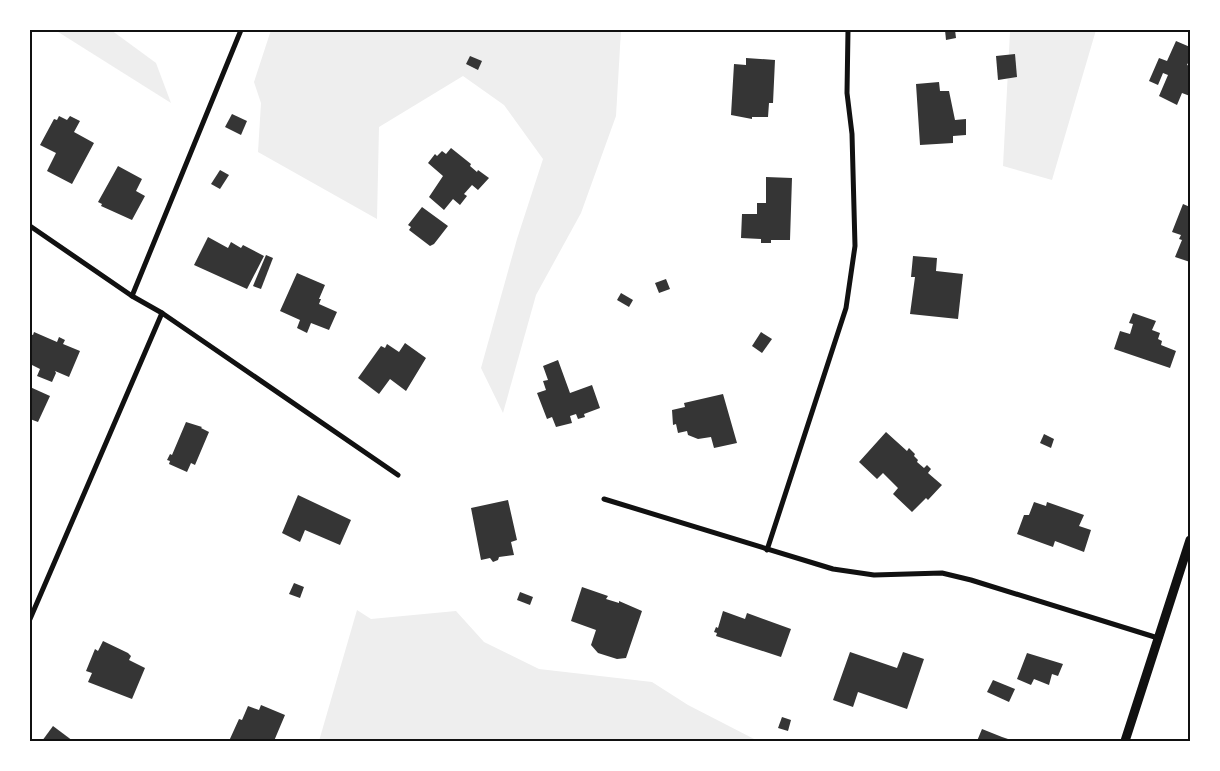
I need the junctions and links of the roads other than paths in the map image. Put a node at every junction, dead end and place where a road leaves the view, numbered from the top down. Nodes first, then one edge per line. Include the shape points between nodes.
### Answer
1 (241, 30) edge
2 (848, 30) edge
3 (30, 226) edge
4 (132, 296) junction
5 (162, 312) junction
6 (398, 475) dead end
7 (604, 499) dead end
8 (1190, 540) edge
9 (767, 550) junction
10 (30, 619) edge
11 (1158, 638) junction
12 (1125, 741) edge

1 - 4 street
2 - 9 street via 847,93 852,134 855,246 846,308
3 - 4 street
4 - 5 street
5 - 6 street
5 - 10 street
7 - 9 street
8 - 11 street
9 - 11 street via 834,569 874,576 942,573
11 - 12 street

